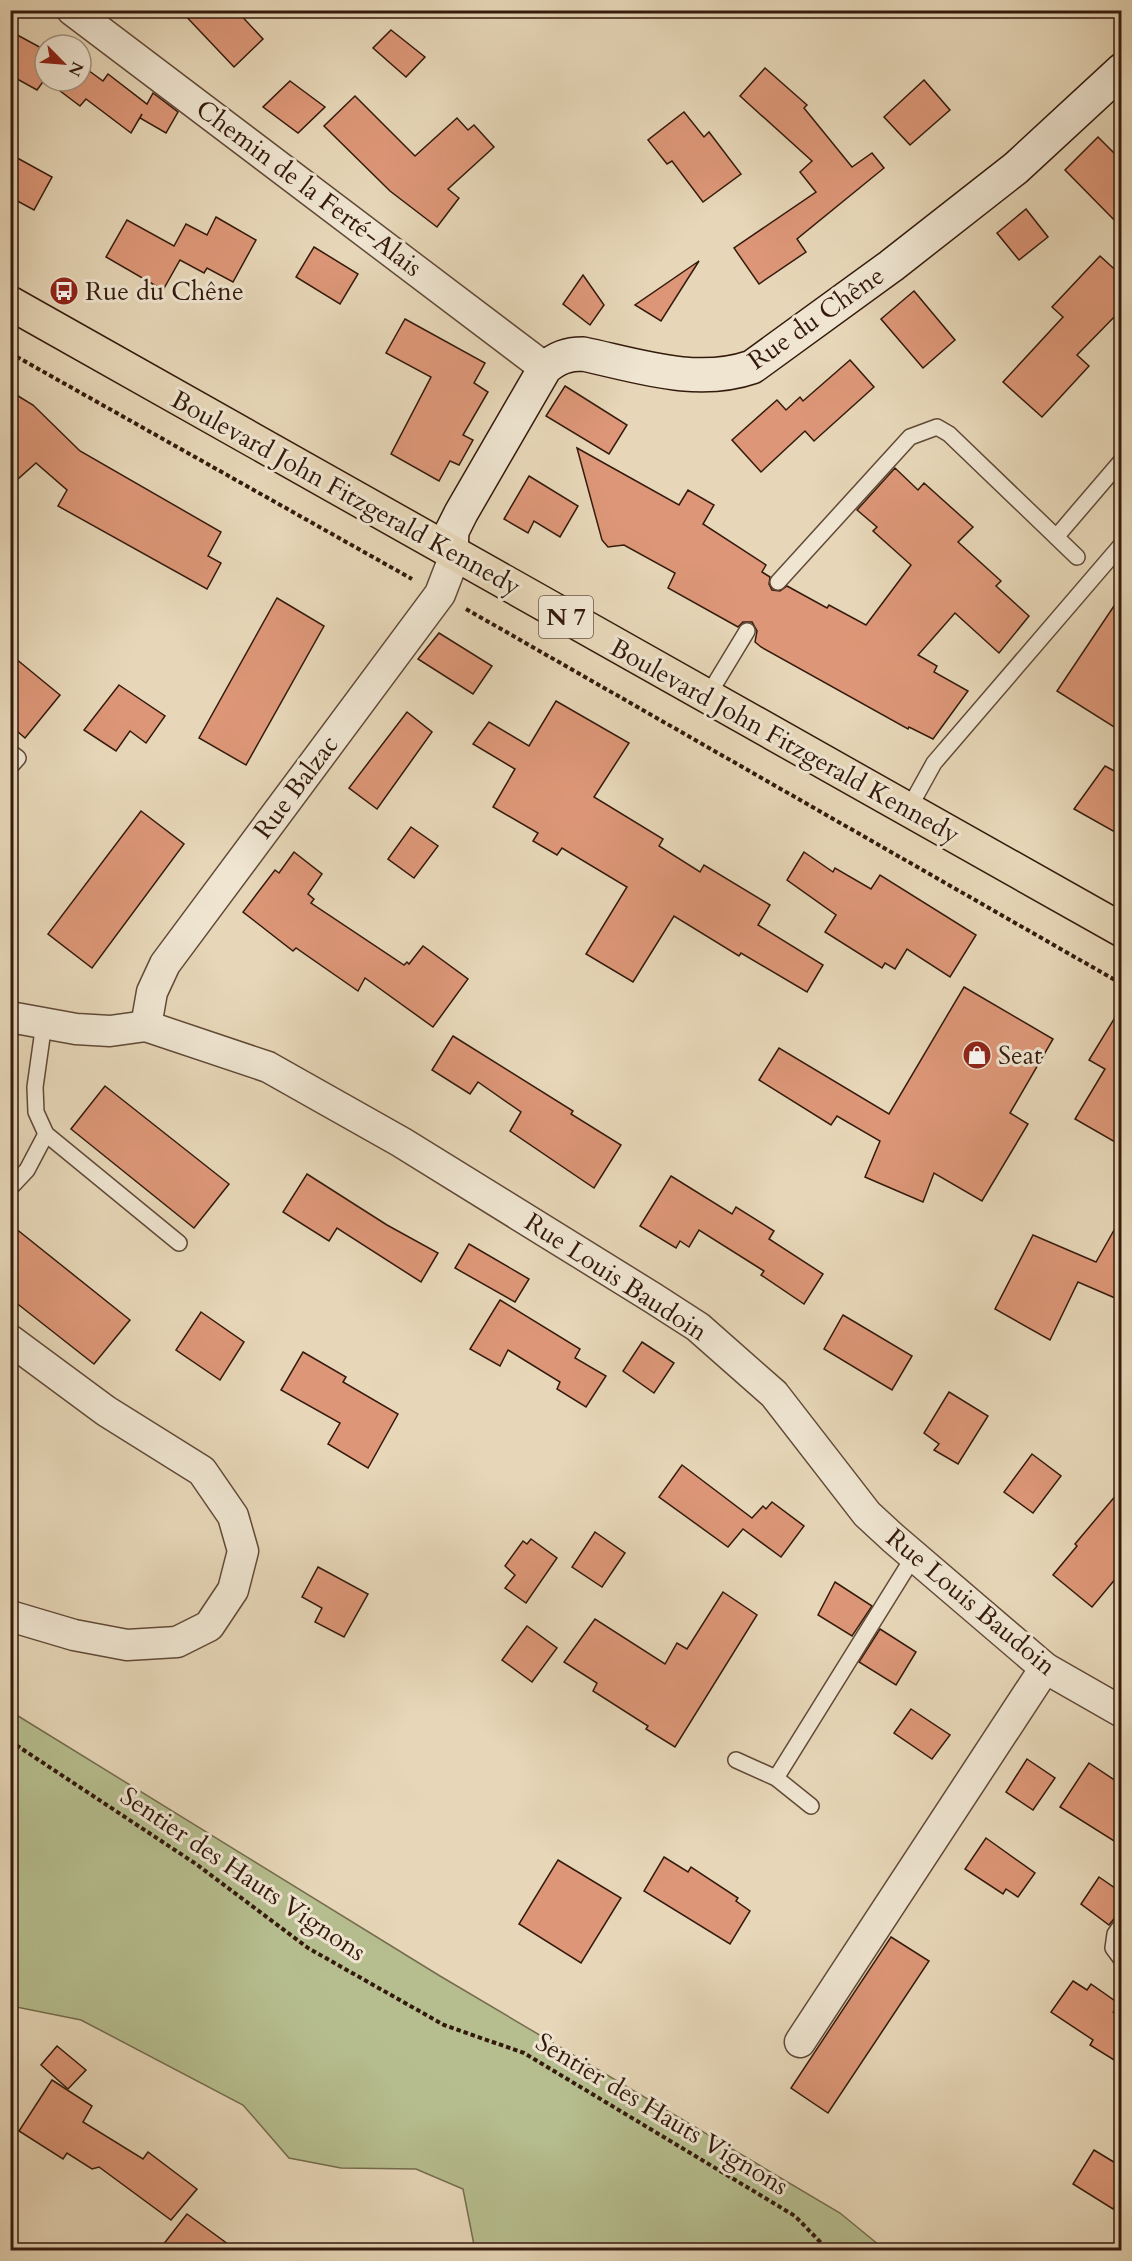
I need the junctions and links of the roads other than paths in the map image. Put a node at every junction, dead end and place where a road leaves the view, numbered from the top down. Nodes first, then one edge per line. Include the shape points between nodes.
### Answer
1 (72, 10) edge
2 (1122, 70) edge
3 (10, 303) edge
4 (545, 368) junction
5 (1122, 460) edge
6 (1057, 536) junction
7 (1122, 544) edge
8 (451, 552) junction
9 (1077, 557) dead end
10 (778, 582) dead end
11 (747, 631) dead end
12 (707, 697) junction
13 (10, 752) edge
14 (10, 767) edge
15 (908, 810) junction
16 (1122, 930) edge
17 (10, 1017) edge
18 (44, 1023) junction
19 (146, 1026) junction
20 (46, 1134) junction
21 (10, 1188) edge
22 (179, 1243) dead end
23 (10, 1340) edge
24 (914, 1556) junction
25 (10, 1617) edge
26 (1045, 1668) junction
27 (1122, 1712) edge
28 (736, 1760) dead end
29 (776, 1778) junction
30 (811, 1806) dead end
31 (1122, 1924) edge
32 (1122, 1960) edge
33 (800, 2042) dead end

1 - 4 street, Chemin de la Ferté-Alais
2 - 4 street, Rue du Chêne via 1016,168 891,266 752,367 734,373 687,375 569,354
3 - 8 main road, Boulevard John Fitzgerald Kennedy / N 7
4 - 8 street via 461,513 452,531
5 - 6 lane
6 - 9 lane
6 - 10 lane via 937,427 910,437
7 - 15 lane via 934,763
8 - 12 main road, Boulevard John Fitzgerald Kennedy / N 7
8 - 19 street, Rue Balzac via 452,563 440,594 165,964 152,992
11 - 12 lane
12 - 15 main road, Boulevard John Fitzgerald Kennedy / N 7
13 - 14 lane via 18,758
15 - 16 main road, Boulevard John Fitzgerald Kennedy / N 7
17 - 18 street, Rue Louis Baudoin
18 - 19 street, Rue Louis Baudoin via 110,1031
18 - 20 lane via 35,1087 36,1112
19 - 24 street, Rue Louis Baudoin via 268,1067 315,1091 698,1327 774,1394 867,1514
20 - 21 lane via 27,1170
20 - 22 lane
23 - 25 street via 106,1412 202,1471 233,1516 243,1551 233,1590 209,1626 177,1642 127,1645
24 - 26 street, Rue Louis Baudoin
24 - 29 lane
26 - 27 street, Rue Louis Baudoin
26 - 33 street
28 - 29 lane
29 - 30 lane
31 - 32 lane via 1115,1934 1113,1948

